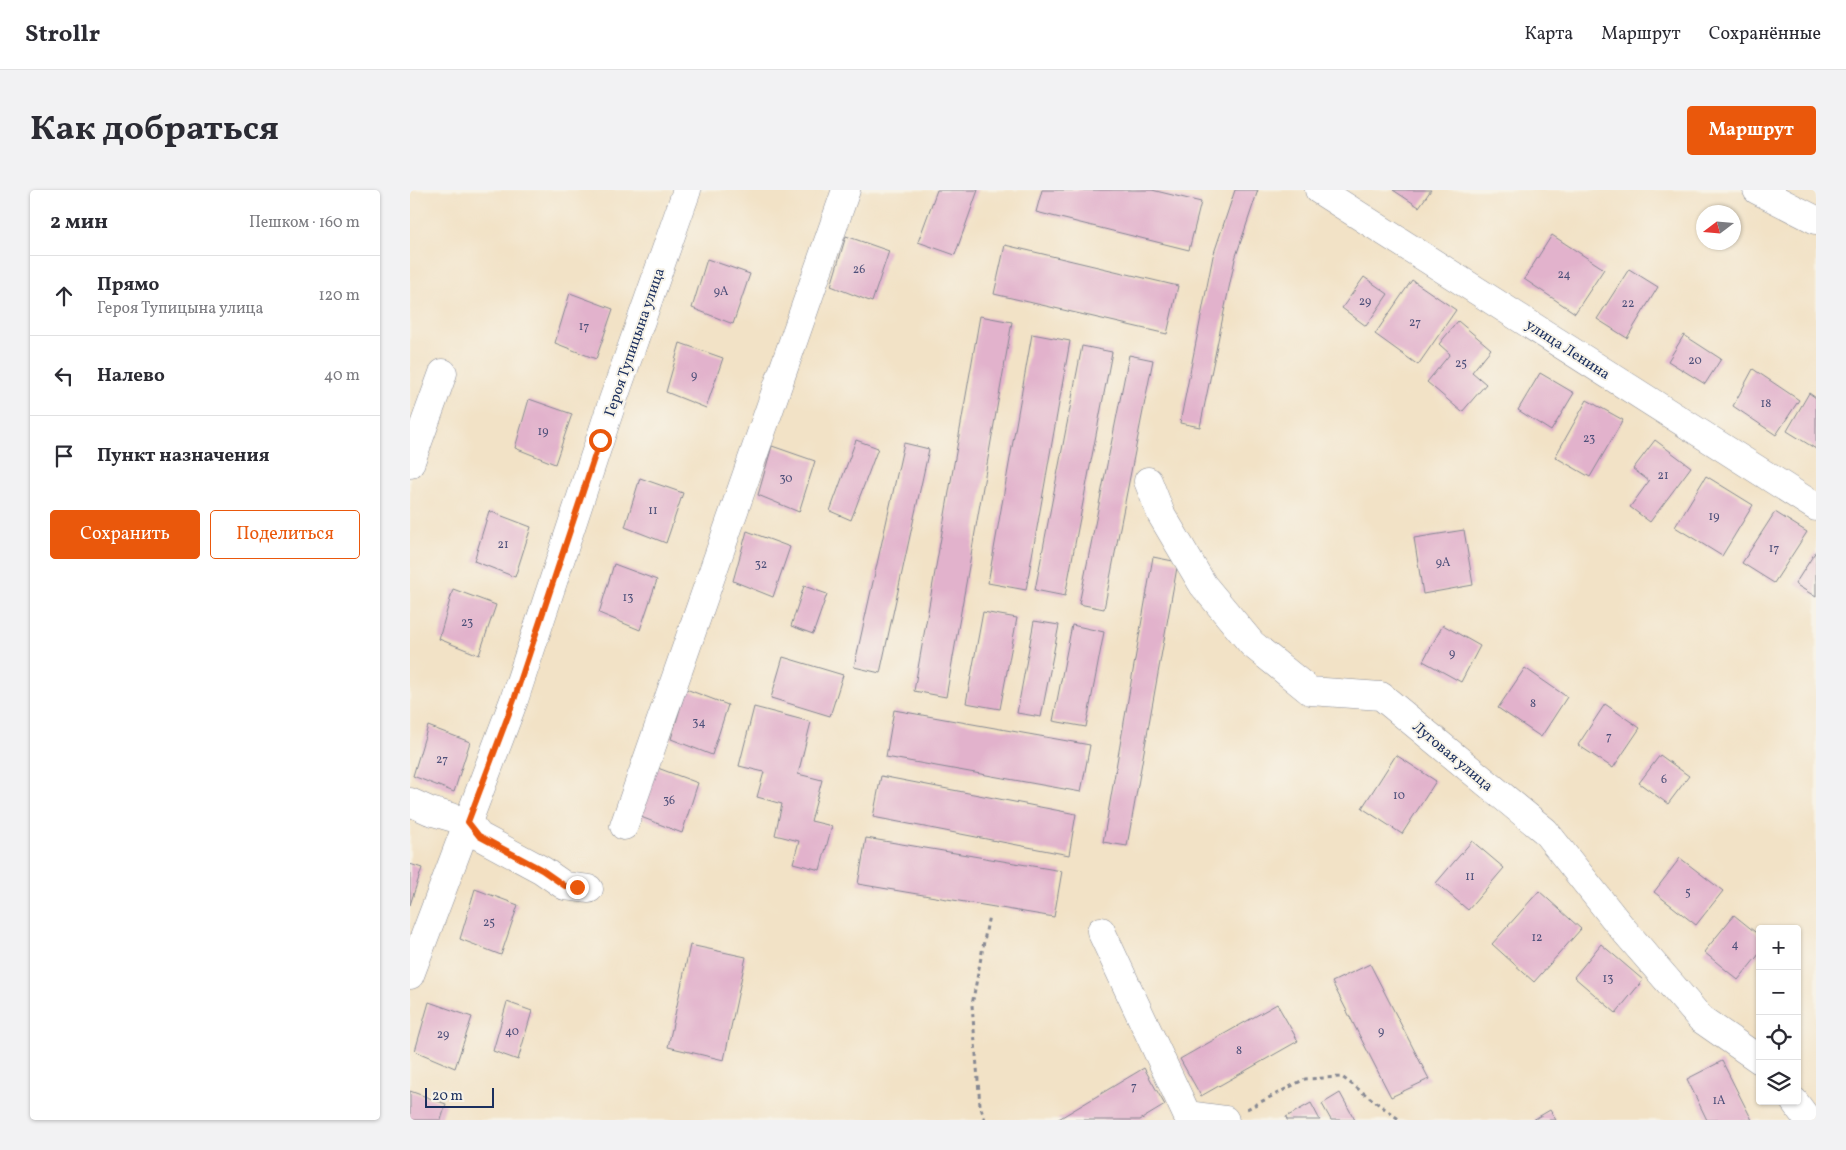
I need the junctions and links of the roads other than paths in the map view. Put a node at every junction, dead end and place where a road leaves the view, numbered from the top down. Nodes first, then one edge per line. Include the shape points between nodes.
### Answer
1 (687, 190) edge
2 (846, 190) edge
3 (1319, 190) edge
4 (1757, 190) edge
5 (1816, 220) edge
6 (443, 373) dead end
7 (410, 464) edge
8 (1148, 481) dead end
9 (1816, 507) edge
10 (410, 802) edge
11 (468, 822) junction
12 (624, 826) dead end
13 (589, 889) dead end
14 (1101, 931) dead end
15 (410, 975) edge
16 (1756, 1057) edge
17 (1234, 1115) edge

1 - 11 street, Героя Тупицына улица via 612,403 514,700
2 - 12 street
3 - 9 street, улица Ленина
4 - 5 street
6 - 7 street
8 - 16 street, Луговая улица via 1161,514 1203,585 1252,644 1310,691 1381,696 1545,832 1701,1019
10 - 11 street
11 - 13 street via 479,836 565,886
11 - 15 street, Героя Тупицына улица
14 - 17 street via 1187,1115

